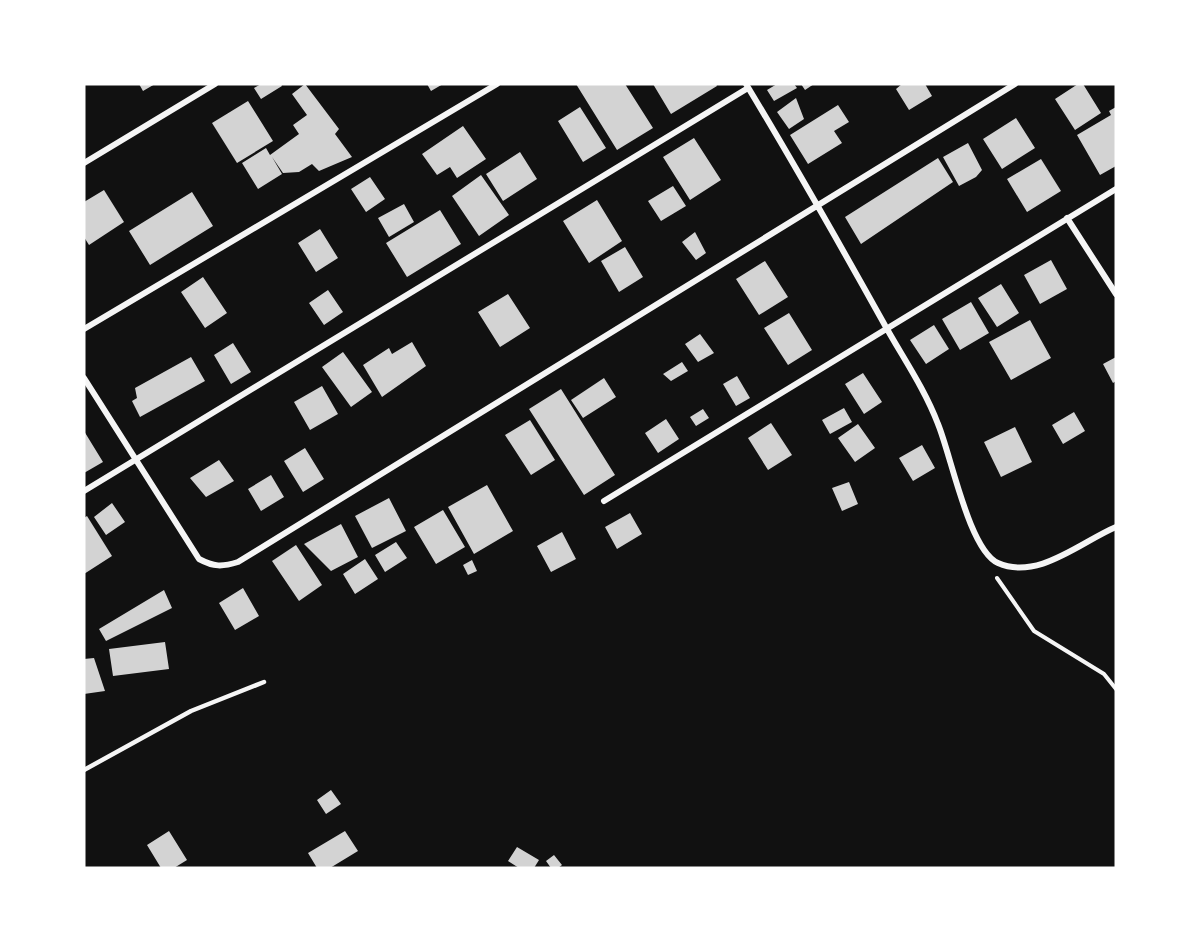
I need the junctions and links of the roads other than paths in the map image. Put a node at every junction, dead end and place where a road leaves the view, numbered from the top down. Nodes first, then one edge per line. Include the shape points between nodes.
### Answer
1 (215, 84) edge
2 (496, 84) edge
3 (1015, 84) edge
4 (747, 86) edge
5 (84, 163) edge
6 (1116, 189) edge
7 (819, 206) junction
8 (1067, 218) junction
9 (1116, 294) edge
10 (84, 329) edge
11 (887, 329) junction
12 (84, 378) edge
13 (136, 459) junction
14 (84, 491) edge
15 (604, 501) dead end
16 (1116, 526) edge
17 (264, 682) dead end
18 (84, 770) edge

1 - 5 street
2 - 10 street
3 - 7 street
4 - 7 street
4 - 13 street
6 - 8 street
7 - 11 street
7 - 13 street via 225,567 199,559
8 - 9 street
8 - 11 street
11 - 15 street
11 - 16 street via 937,420 963,505 989,558 1000,564 1032,566 1069,552
12 - 13 street
13 - 14 street
17 - 18 lane via 191,711

